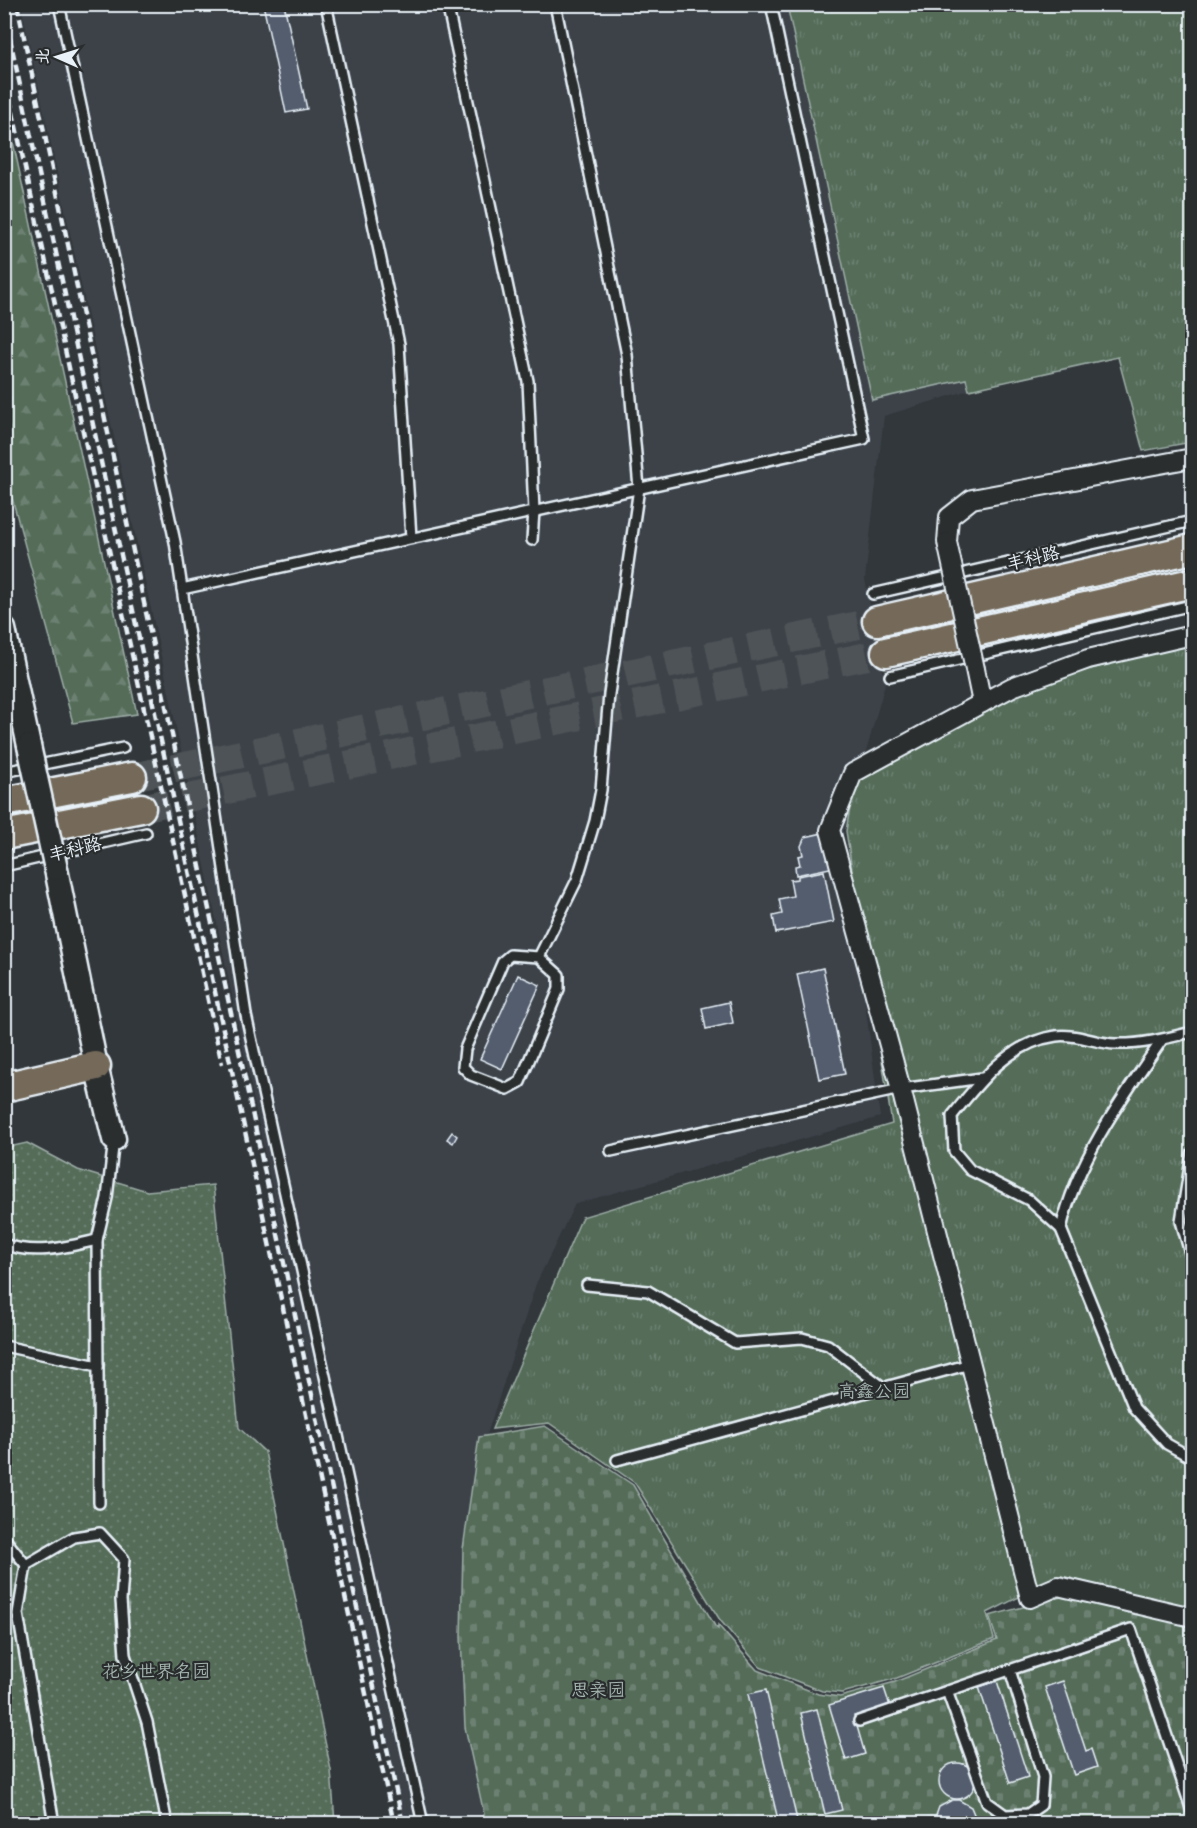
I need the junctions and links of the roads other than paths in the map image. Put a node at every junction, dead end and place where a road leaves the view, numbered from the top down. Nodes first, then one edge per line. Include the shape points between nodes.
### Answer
1 (59, 4) edge
2 (326, 4) edge
3 (447, 4) edge
4 (555, 4) edge
5 (771, 4) edge
6 (1192, 458) edge
7 (639, 488) junction
8 (534, 511) junction
9 (1192, 521) edge
10 (411, 538) junction
11 (532, 540) dead end
12 (1192, 549) edge
13 (1192, 584) edge
14 (182, 589) junction
15 (1192, 605) edge
16 (875, 608) joint
17 (4, 629) edge
18 (1192, 635) edge
19 (888, 664) joint
20 (11, 688) edge
21 (982, 703) junction
22 (123, 748) dead end
23 (4, 772) edge
24 (132, 777) tunnel mouth
25 (4, 802) edge
26 (143, 821) joint
27 (4, 835) edge
28 (4, 866) edge
29 (539, 957) junction
30 (1192, 1032) edge
31 (1162, 1040) junction
32 (96, 1066) junction
33 (982, 1078) junction
34 (4, 1087) edge
35 (901, 1089) junction
36 (114, 1139) joint
37 (611, 1151) dead end
38 (1192, 1153) edge
39 (1061, 1229) junction
40 (97, 1240) junction
41 (4, 1244) edge
42 (1192, 1260) edge
43 (587, 1285) dead end
44 (4, 1346) edge
45 (970, 1364) junction
46 (98, 1366) junction
47 (884, 1388) junction
48 (1192, 1458) edge
49 (617, 1460) dead end
50 (99, 1503) dead end
51 (4, 1538) edge
52 (26, 1564) junction
53 (1192, 1617) edge
54 (1010, 1670) junction
55 (946, 1691) junction
56 (859, 1721) dead end
57 (1192, 1811) edge
58 (54, 1824) edge
59 (167, 1824) edge
60 (423, 1824) edge

1 - 14 lane
2 - 10 lane via 399,344
3 - 8 lane via 528,381
4 - 7 lane via 627,355
5 - 7 lane via 864,439
6 - 21 street, bridge via 972,499 949,517 947,542
7 - 8 lane
7 - 29 lane via 609,694 597,811 577,880
8 - 10 lane
8 - 11 lane
9 - 16 lane, 丰科路
10 - 14 lane
12 - 16 main road, 丰科路
13 - 19 main road
14 - 60 lane via 246,1015
15 - 19 lane
17 - 20 street
18 - 21 street via 1088,659 1012,687
20 - 32 street, bridge via 29,746
21 - 35 street via 853,773 830,830
22 - 23 lane
24 - 25 main road
26 - 27 main road, 丰科路
26 - 28 lane, 丰科路
29 - 29 lane via 559,975 558,989 520,1082 507,1089 471,1075 463,1067 465,1049 503,961 510,955
30 - 31 lane
31 - 33 lane via 1116,1044 1057,1035 1023,1046
31 - 39 lane via 1117,1106 1068,1199
32 - 34 main road
32 - 36 street
33 - 35 lane
33 - 39 lane via 952,1116 954,1151 970,1170 1029,1200
35 - 37 lane
35 - 45 street
36 - 40 lane
38 - 42 lane via 1181,1221
39 - 48 lane via 1134,1408 1167,1444
40 - 41 lane via 52,1250
40 - 46 lane
43 - 47 lane via 648,1291 735,1342 802,1338 828,1345
44 - 46 lane
45 - 47 lane
45 - 53 street via 1030,1598 1058,1586
46 - 50 lane
47 - 49 lane
51 - 52 lane
52 - 58 lane via 18,1614
52 - 59 lane via 74,1537 100,1533 124,1559 121,1600 125,1655 147,1722
54 - 55 lane
54 - 55 lane via 1043,1777 1041,1805 1028,1814 1005,1815 987,1802
54 - 57 lane via 1131,1629
55 - 56 lane

